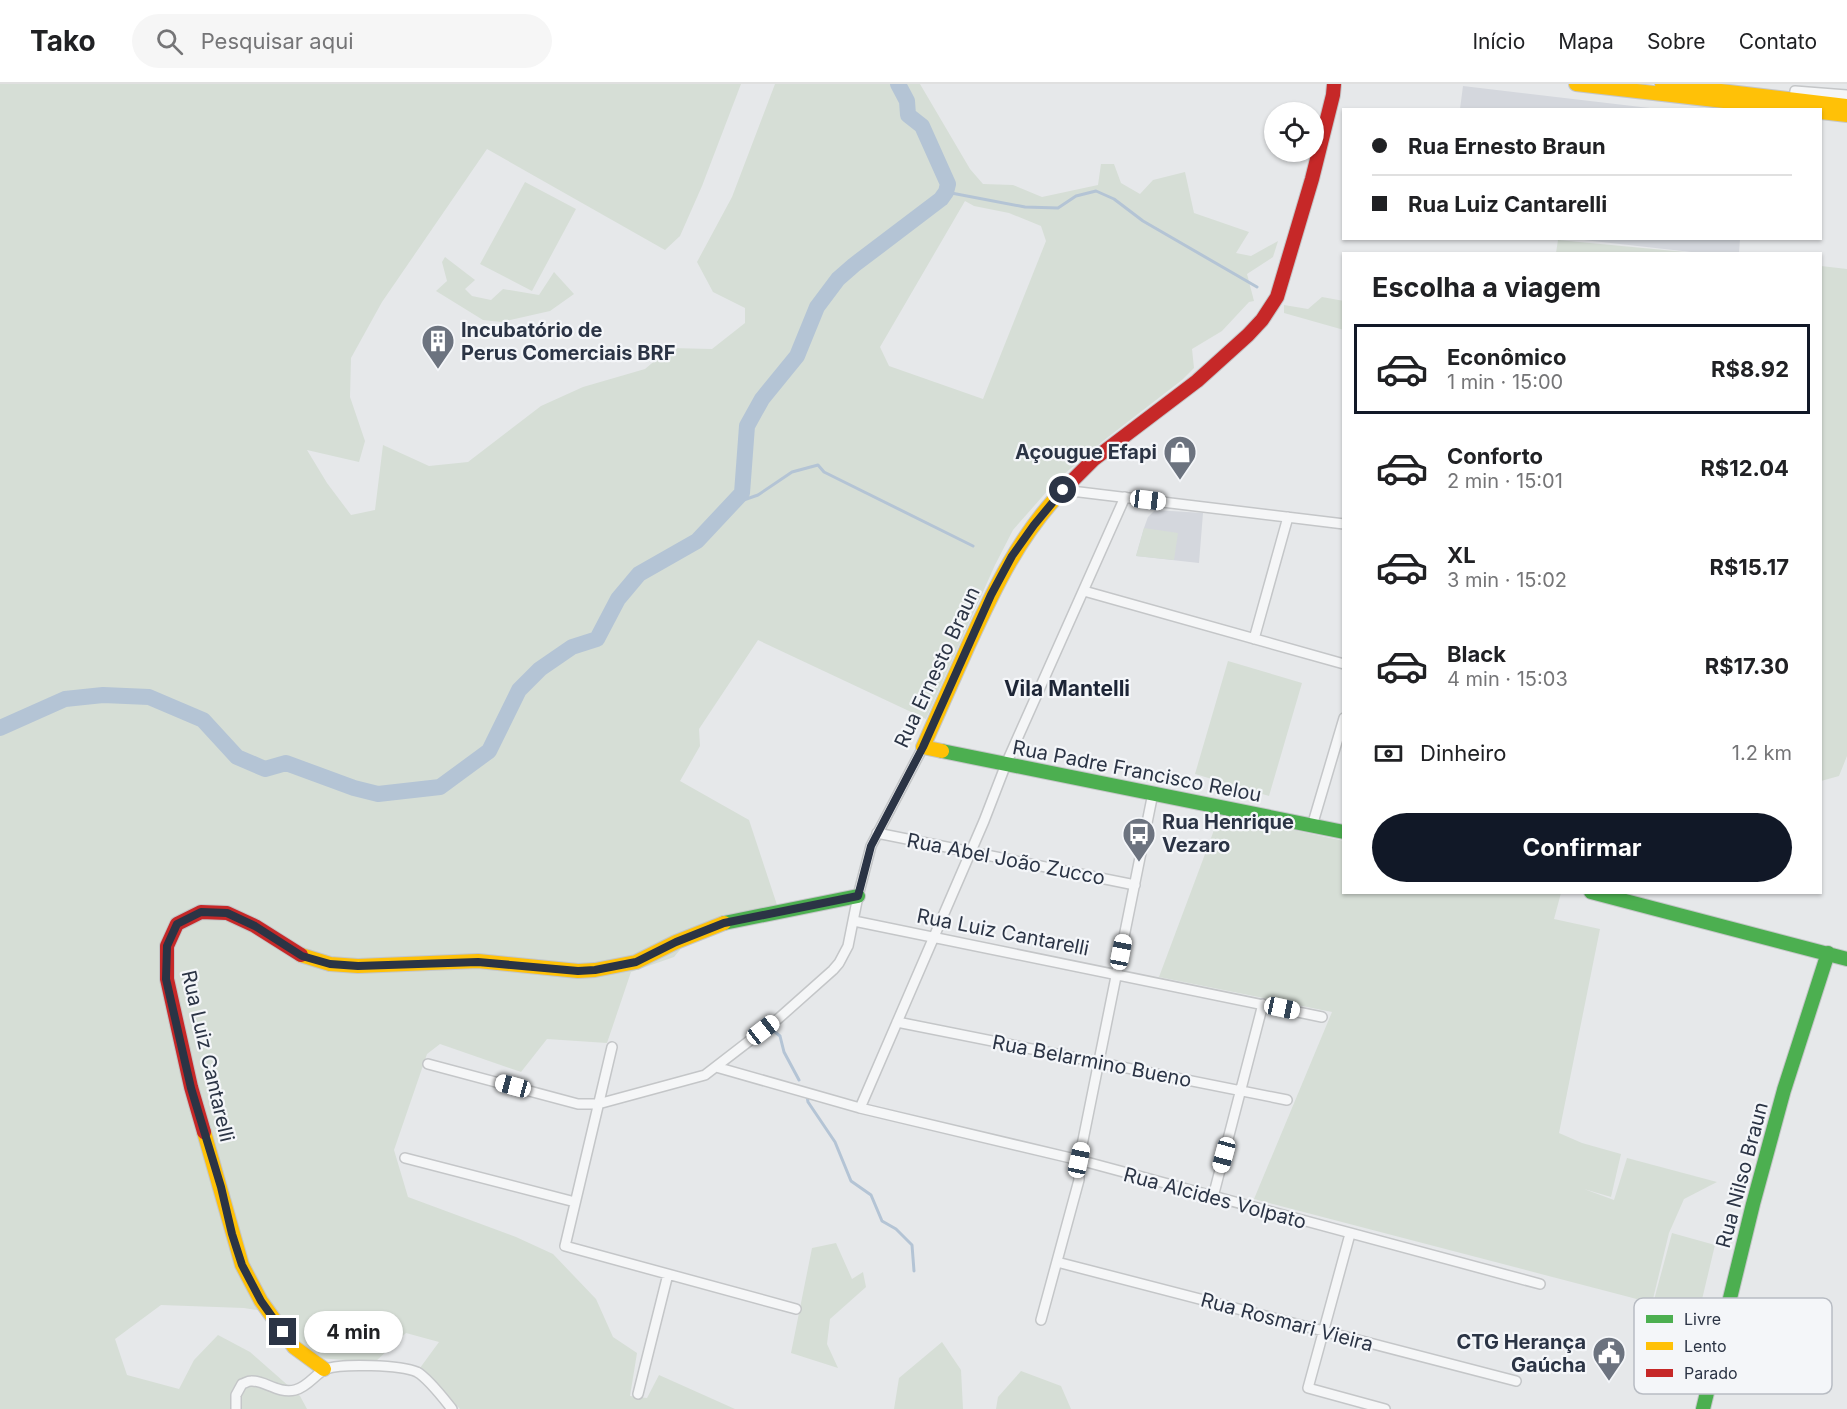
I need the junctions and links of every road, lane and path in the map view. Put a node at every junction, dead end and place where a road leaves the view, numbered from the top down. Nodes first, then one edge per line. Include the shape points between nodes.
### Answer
1 (1334, 84) edge
2 (1576, 84) edge
3 (1662, 84) edge
4 (1847, 95) edge
5 (1796, 100) edge
6 (1847, 106) edge
7 (1822, 112) edge
8 (1847, 115) edge
9 (1063, 490) junction
10 (1125, 497) junction
11 (1288, 517) junction
12 (1342, 524) edge
13 (1084, 591) junction
14 (1254, 639) junction
15 (1342, 663) edge
16 (1342, 725) edge
17 (923, 747) junction
18 (1006, 764) junction
19 (1153, 793) junction
20 (1312, 826) junction
21 (1342, 832) edge
22 (877, 833) junction
23 (970, 852) junction
24 (1135, 885) junction
25 (1599, 894) edge
26 (858, 896) junction
27 (854, 921) junction
28 (933, 938) junction
29 (1828, 953) junction
30 (1847, 959) edge
31 (1117, 975) junction
32 (1263, 1004) junction
33 (1322, 1017) dead end
34 (897, 1022) junction
35 (612, 1047) dead end
36 (1099, 1062) junction
37 (428, 1064) dead end
38 (716, 1067) junction
39 (1240, 1090) junction
40 (1287, 1100) dead end
41 (598, 1104) junction
42 (860, 1108) junction
43 (405, 1158) dead end
44 (1079, 1160) junction
45 (1213, 1197) junction
46 (575, 1202) junction
47 (1350, 1234) junction
48 (1057, 1262) junction
49 (668, 1274) junction
50 (1540, 1284) dead end
51 (1730, 1298) edge
52 (796, 1309) dead end
53 (1041, 1320) dead end
54 (1323, 1331) junction
55 (324, 1369) junction
56 (1516, 1382) dead end
57 (638, 1394) dead end
58 (1707, 1394) edge
59 (236, 1409) edge
60 (452, 1409) edge
61 (1385, 1409) edge
62 (1703, 1409) edge

1 - 9 street, Rua Ernesto Braun via 1312,179 1277,297 1268,312 1197,381 1093,460
2 - 5 street
3 - 5 street
4 - 5 street
5 - 6 street
7 - 8 street
9 - 10 street
9 - 17 street, Rua Ernesto Braun via 1012,556
10 - 11 street
10 - 13 street
11 - 12 street
11 - 14 street
13 - 14 street
13 - 18 street
14 - 15 street
16 - 20 street
17 - 18 street, Rua Padre Francisco Relou
17 - 22 street, Rua Ernesto Braun
18 - 19 street, Rua Padre Francisco Relou
18 - 23 street
19 - 20 street, Rua Padre Francisco Relou
19 - 24 street
20 - 21 street, Rua Padre Francisco Relou
22 - 23 street, Rua Abel João Zucco
22 - 26 street, Rua Ernesto Braun
23 - 24 street, Rua Abel João Zucco
23 - 28 street
24 - 31 street
25 - 29 street
26 - 27 street, Rua Ernesto Braun
26 - 55 street, Rua Luiz Cantarelli via 724,923 636,962 578,971 478,962 330,964 302,956 227,913 201,912 177,924 167,946 166,979 191,1088 242,1265 261,1301 294,1347
27 - 28 street, Rua Luiz Cantarelli
27 - 38 street, Rua Ernesto Braun via 848,946 833,970
28 - 31 street, Rua Luiz Cantarelli
28 - 34 street
29 - 30 street
29 - 51 street, Rua Nilso Braun via 1784,1090
31 - 32 street, Rua Luiz Cantarelli
31 - 36 street
32 - 33 street, Rua Luiz Cantarelli
32 - 39 street
34 - 36 street, Rua Belarmino Bueno
34 - 42 street
35 - 41 street
36 - 39 street, Rua Belarmino Bueno
36 - 44 street
37 - 41 street via 578,1104
38 - 41 street, Rua Ernesto Braun via 705,1075
38 - 42 street, Rua Alcides Volpato
39 - 40 street, Rua Belarmino Bueno
39 - 45 street
41 - 46 street
42 - 44 street, Rua Alcides Volpato
43 - 46 street
44 - 45 street, Rua Alcides Volpato
44 - 48 street via 1078,1180
45 - 47 street, Rua Alcides Volpato
46 - 49 street via 565,1246
47 - 50 street, Rua Alcides Volpato
47 - 54 street
48 - 53 street
48 - 54 street, Rua Rosmari Vieira
49 - 52 street
49 - 57 street
54 - 56 street, Rua Rosmari Vieira
54 - 61 street via 1308,1388
55 - 59 street via 296,1390 280,1390 252,1380 242,1384 236,1395
55 - 60 street via 398,1367 418,1373
58 - 62 street, Rua Nilso Braun

